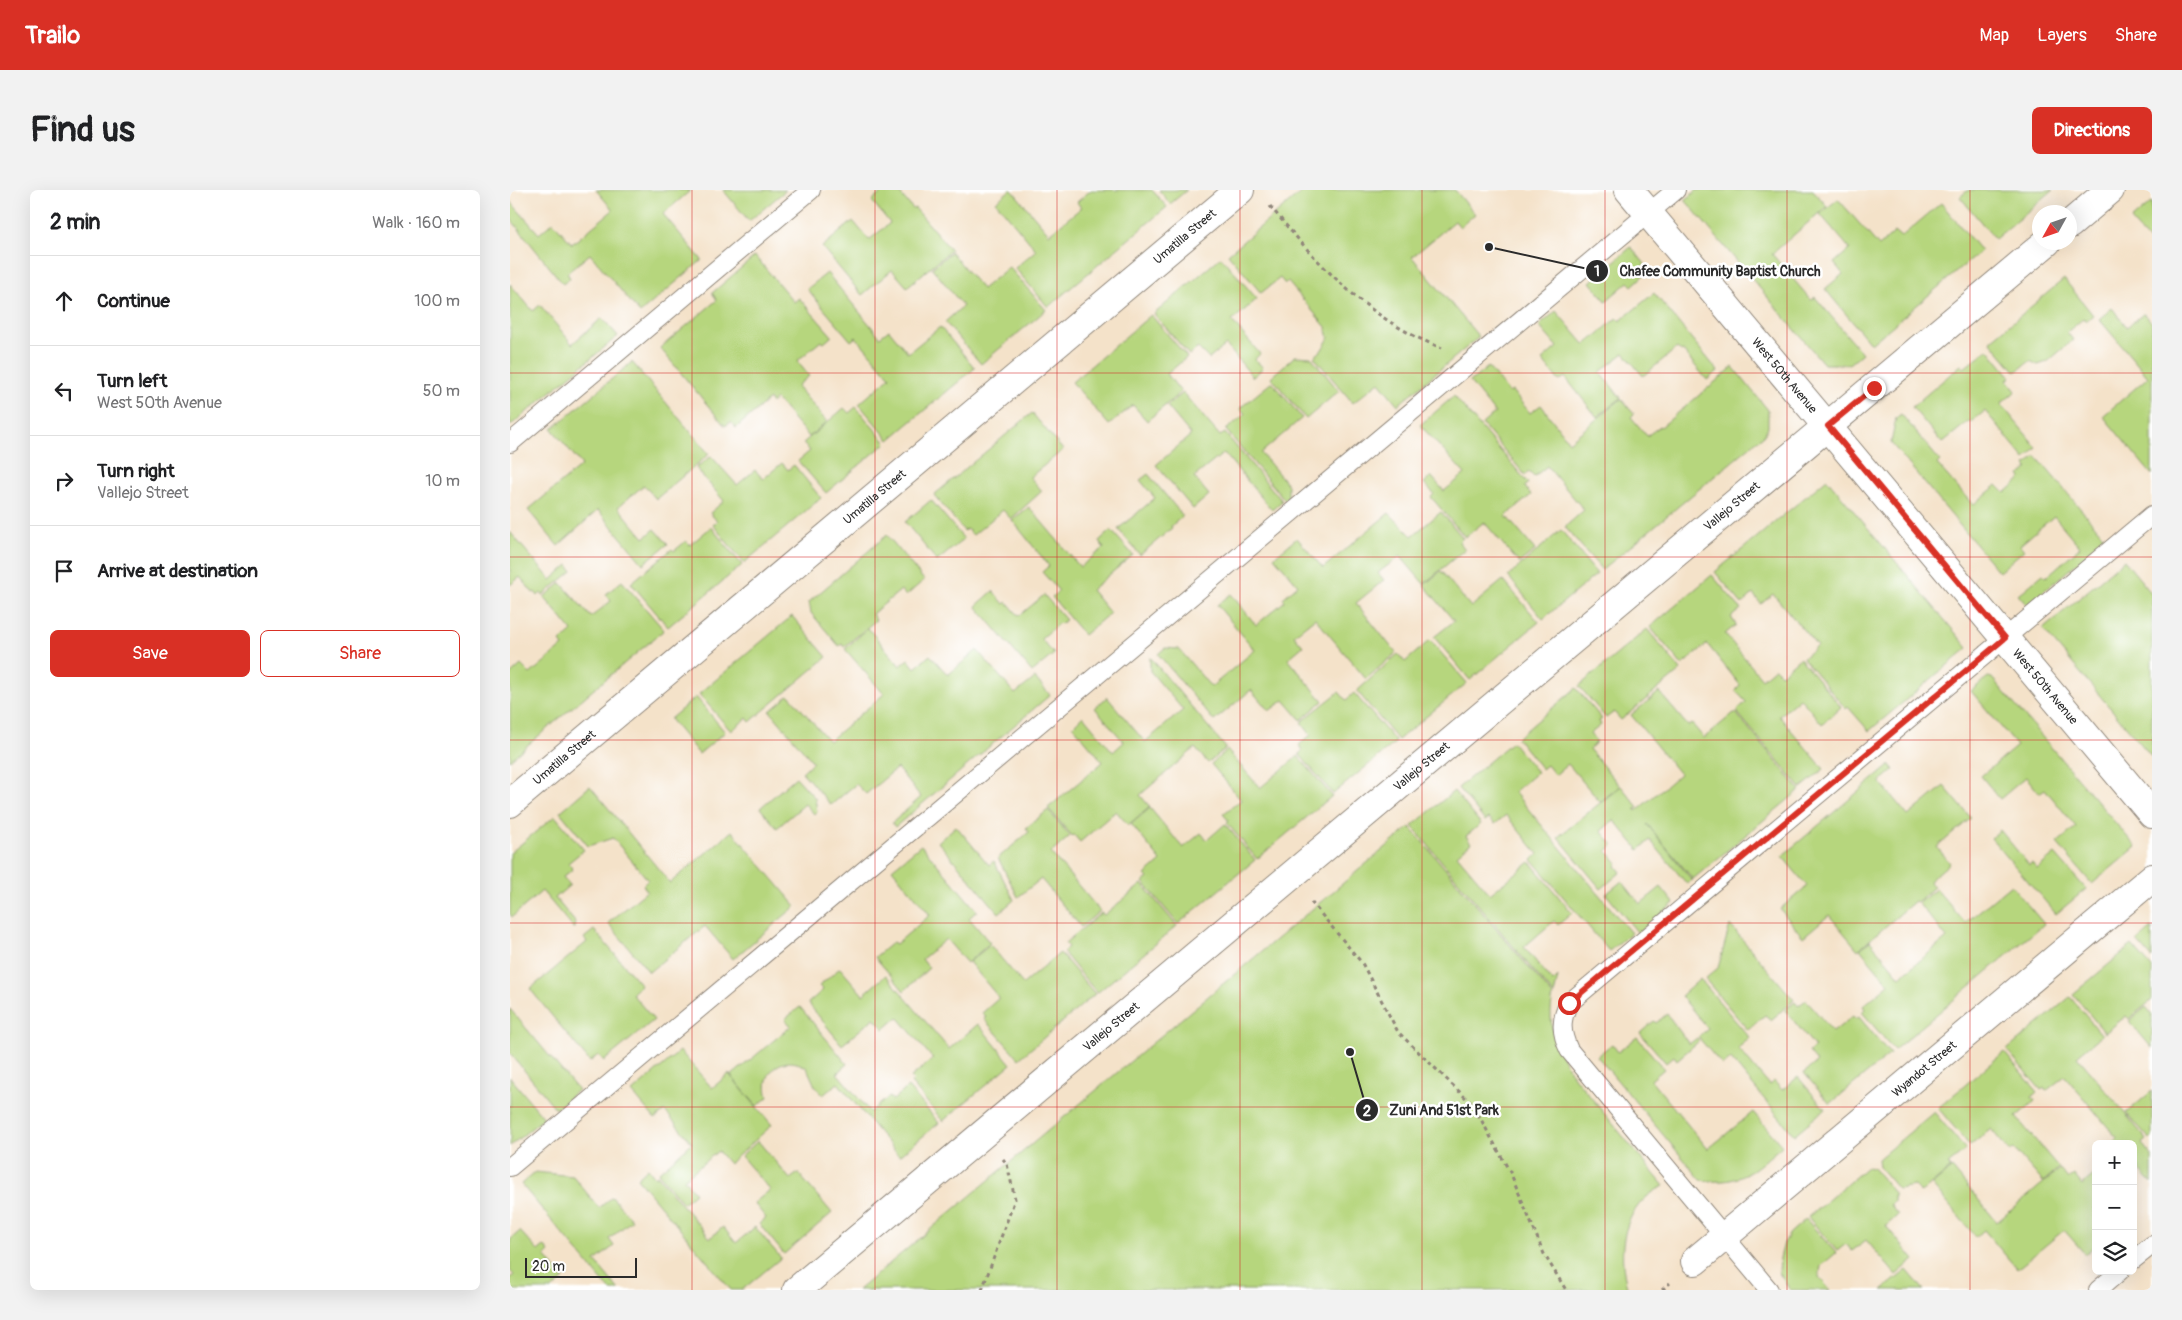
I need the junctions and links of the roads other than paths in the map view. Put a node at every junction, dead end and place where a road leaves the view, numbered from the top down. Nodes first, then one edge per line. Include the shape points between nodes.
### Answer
1 (811, 190) edge
2 (1240, 190) edge
3 (1629, 190) edge
4 (1676, 190) edge
5 (2110, 190) edge
6 (1649, 213) junction
7 (2077, 218) edge
8 (2037, 250) edge
9 (1828, 426) junction
10 (510, 443) edge
11 (2152, 515) edge
12 (2005, 638) junction
13 (510, 803) edge
14 (2152, 814) edge
15 (2152, 878) edge
16 (510, 1167) edge
17 (1724, 1237) junction
18 (2152, 1245) edge
19 (2137, 1257) edge
20 (1695, 1261) dead end
21 (2115, 1275) edge
22 (797, 1290) edge
23 (1769, 1290) edge
24 (2098, 1290) edge

1 - 10 lane
2 - 13 street, Umatilla Street
3 - 6 street, West 50th Avenue
4 - 6 lane
5 - 7 street
6 - 9 street, West 50th Avenue
6 - 16 lane
8 - 9 street, Vallejo Street
9 - 12 street, West 50th Avenue
9 - 22 street, Vallejo Street
11 - 12 lane
12 - 14 street, West 50th Avenue
12 - 17 lane via 1569,1003 1565,1011 1562,1031 1568,1050
15 - 17 street, Wyandot Street
17 - 20 street, Wyandot Street
17 - 23 lane
18 - 19 lane
21 - 24 lane

